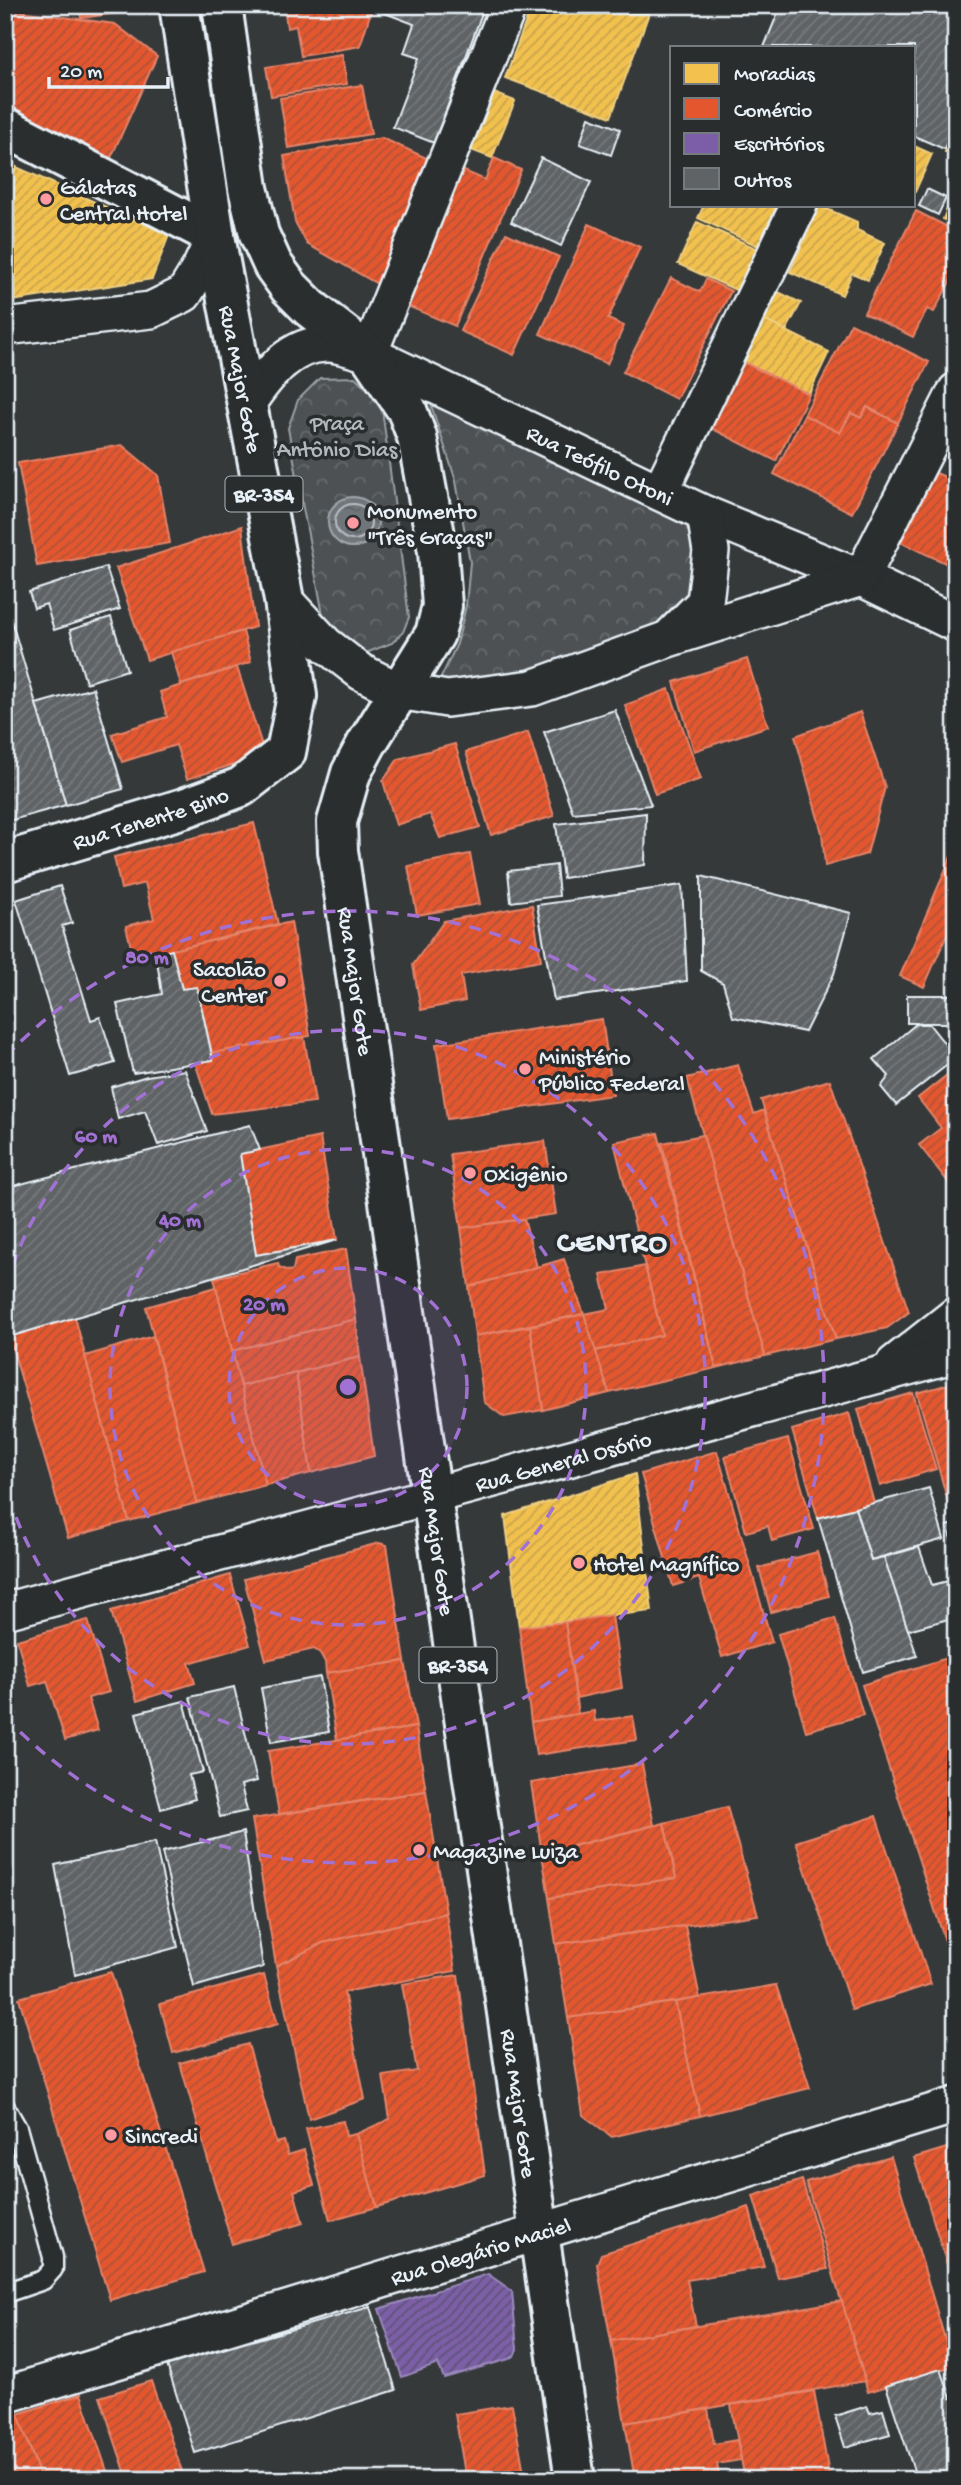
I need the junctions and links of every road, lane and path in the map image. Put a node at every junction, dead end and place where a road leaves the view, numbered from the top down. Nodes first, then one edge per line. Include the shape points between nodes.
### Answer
1 (179, 5) edge
2 (222, 5) edge
3 (509, 5) edge
4 (5, 127) edge
5 (799, 206) edge
6 (215, 236) junction
7 (5, 327) edge
8 (369, 354) junction
9 (956, 391) edge
10 (247, 404) junction
11 (660, 492) junction
12 (705, 514) junction
13 (861, 579) junction
14 (284, 600) junction
15 (956, 624) edge
16 (668, 639) junction
17 (399, 691) junction
18 (285, 752) joint
19 (5, 862) edge
20 (956, 1315) edge
21 (956, 1354) edge
22 (880, 1375) junction
23 (431, 1495) junction
24 (5, 1611) edge
25 (956, 2105) edge
26 (5, 2107) edge
27 (539, 2233) junction
28 (5, 2293) edge
29 (5, 2395) edge
30 (575, 2480) edge

1 - 6 main road, Rua Major Gote / BR-354
2 - 8 main road, Rua Teófilo Otoni via 259,234 273,265 301,300
3 - 8 street
4 - 6 main road
5 - 11 street
6 - 7 street via 184,294 151,310
6 - 10 main road, Rua Major Gote / BR-354
8 - 10 street via 330,344 292,354 275,366
8 - 11 street, Rua Teófilo Otoni
8 - 17 main road, Rua Major Gote via 407,410 418,437 438,551 442,606 435,634
9 - 13 street
10 - 14 main road, Rua Major Gote / BR-354
11 - 12 street, Rua Teófilo Otoni
12 - 13 street, Rua Teófilo Otoni
12 - 16 street via 711,551 705,602
13 - 15 street, Rua Teófilo Otoni
13 - 16 street
14 - 17 street via 325,644 361,672
14 - 18 main road, Rua Major Gote / BR-354 via 297,696
16 - 17 street via 532,688 447,699
17 - 23 main road, Rua Major Gote / BR-354 via 351,773 337,822 338,851
18 - 19 main road, Rua Tenente Bino via 241,787
20 - 22 street
21 - 22 street, Rua General Osório
22 - 23 street, Rua General Osório
23 - 24 street, Rua General Osório
23 - 27 main road, Rua Major Gote / BR-354
25 - 27 street, Rua Olegário Maciel
26 - 28 lane via 17,2128 53,2257 53,2269 43,2280
27 - 29 street, Rua Olegário Maciel
27 - 30 main road, Rua Major Gote / BR-354

